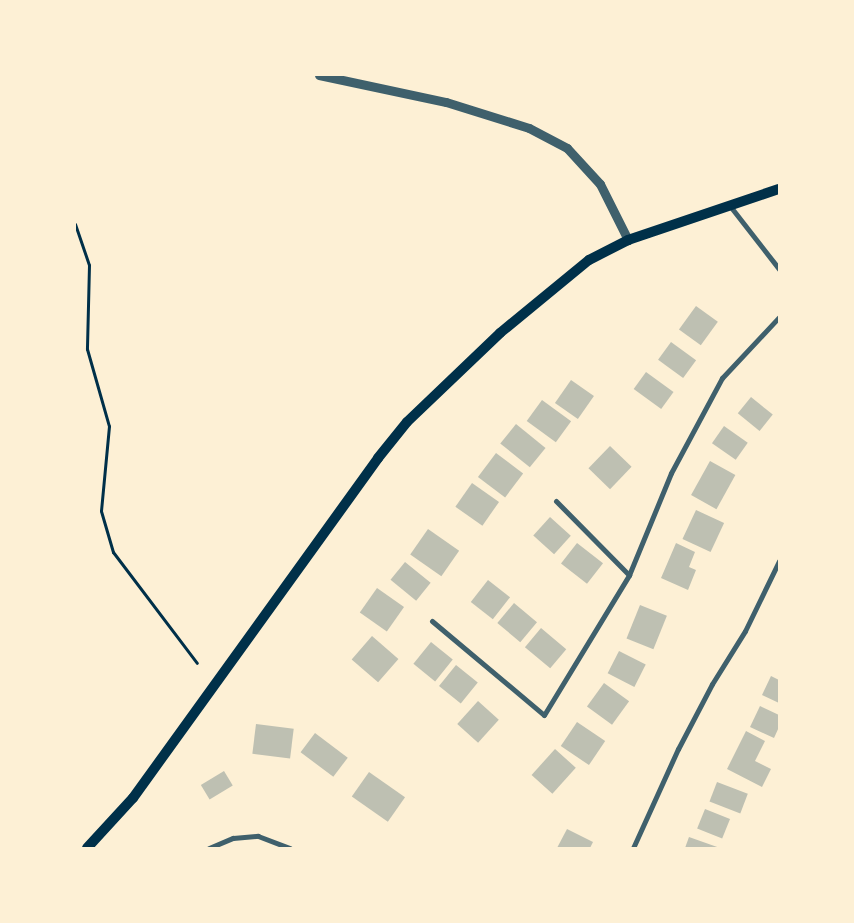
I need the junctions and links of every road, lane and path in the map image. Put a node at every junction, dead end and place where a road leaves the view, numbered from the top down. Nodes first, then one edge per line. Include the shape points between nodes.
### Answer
1 (319, 75) edge
2 (779, 189) edge
3 (730, 205) junction
4 (75, 224) edge
5 (628, 240) junction
6 (779, 269) edge
7 (779, 317) edge
8 (556, 501) dead end
9 (779, 561) edge
10 (628, 575) junction
11 (432, 620) dead end
12 (197, 663) dead end
13 (87, 848) edge
14 (208, 848) edge
15 (290, 848) edge
16 (633, 848) edge

1 - 5 street via 446,102 529,128 568,148 600,184
2 - 3 main road
3 - 5 main road
3 - 6 street
4 - 12 path via 89,265 87,349 109,426 102,511 113,552
5 - 13 main road via 589,260 555,285 407,422 133,798
7 - 10 street via 722,378 671,473
8 - 10 street
9 - 16 street via 745,631 678,749
10 - 11 street via 544,715
14 - 15 street via 233,838 258,836

